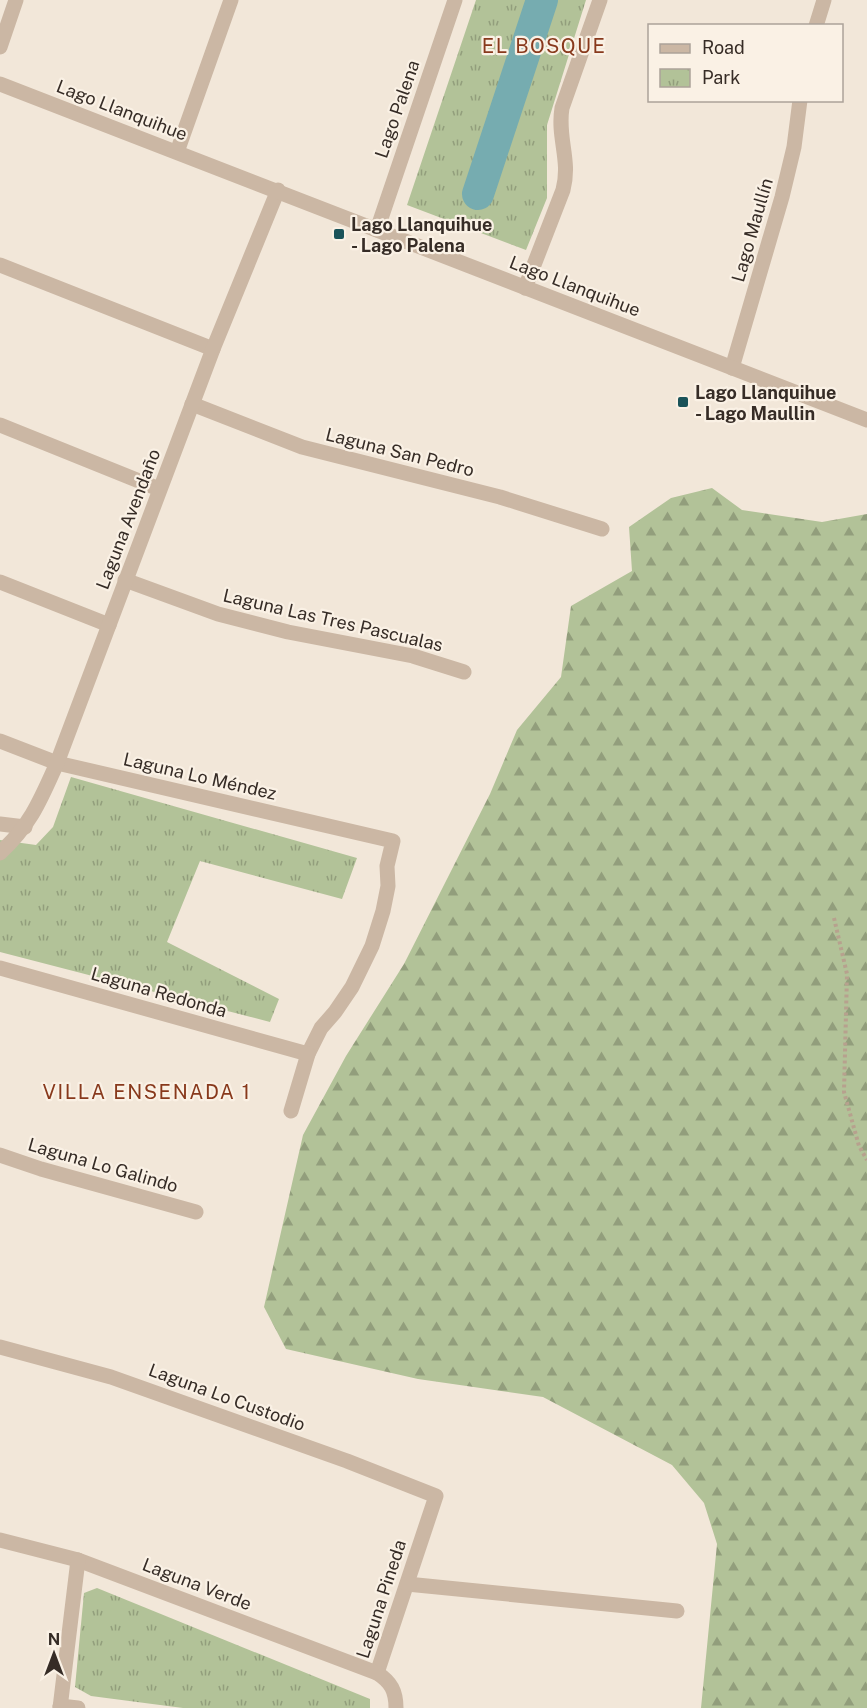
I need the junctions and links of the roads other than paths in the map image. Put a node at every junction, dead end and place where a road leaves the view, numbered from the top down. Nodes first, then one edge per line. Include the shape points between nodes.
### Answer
1 (16, 0) edge
2 (231, 0) edge
3 (455, 0) edge
4 (600, 0) edge
5 (824, 0) edge
6 (817, 24) edge
7 (0, 47) edge
8 (0, 84) edge
9 (800, 102) edge
10 (177, 152) junction
11 (278, 190) junction
12 (377, 230) junction
13 (0, 265) edge
14 (525, 288) junction
15 (213, 349) junction
16 (732, 368) junction
17 (192, 404) junction
18 (867, 420) edge
19 (0, 425) edge
20 (159, 489) junction
21 (602, 529) dead end
22 (126, 580) junction
23 (0, 582) edge
24 (109, 625) junction
25 (464, 672) dead end
26 (0, 741) edge
27 (57, 763) junction
28 (0, 824) edge
29 (26, 827) junction
30 (0, 853) edge
31 (0, 968) edge
32 (308, 1054) junction
33 (291, 1111) dead end
34 (0, 1155) edge
35 (196, 1212) dead end
36 (0, 1347) edge
37 (436, 1496) joint
38 (0, 1540) edge
39 (78, 1560) junction
40 (407, 1584) junction
41 (677, 1611) dead end
42 (377, 1673) junction
43 (60, 1707) edge
44 (78, 1708) edge
45 (396, 1708) edge

1 - 7 street
2 - 10 street
3 - 12 street, Lago Palena
4 - 14 street via 562,108 565,182
5 - 6 street
8 - 10 street, Lago Llanquihue
9 - 16 street, Lago Maullín via 782,197
10 - 11 street, Lago Llanquihue
11 - 12 street, Lago Llanquihue
11 - 15 street, Laguna Avendaño
12 - 14 street, Lago Llanquihue
13 - 15 street
14 - 16 street, Lago Llanquihue
15 - 17 street, Laguna Avendaño
16 - 18 street, Lago Llanquihue
17 - 20 street, Laguna Avendaño
17 - 21 street, Laguna San Pedro via 302,447 500,497
19 - 20 street
20 - 22 street, Laguna Avendaño
22 - 24 street, Laguna Avendaño
22 - 25 street, Laguna Las Tres Pascualas via 227,616 413,656
23 - 24 street
24 - 27 street, Laguna Avendaño
26 - 27 street, Laguna Lo Méndez
27 - 29 street, Laguna Avendaño
27 - 32 street, Laguna Lo Méndez via 393,841 387,866 388,886 372,946
28 - 29 street
29 - 30 street, Laguna Avendaño
31 - 32 street, Laguna Redonda
32 - 33 street
34 - 35 street, Laguna Lo Galindo
36 - 37 street, Laguna Lo Custodio via 111,1377
37 - 40 street, Laguna Pineda
38 - 39 street, Laguna Verde
39 - 42 street, Laguna Verde
39 - 43 street
40 - 41 street
40 - 42 street, Laguna Pineda
42 - 45 street, Laguna Pineda via 393,1687
43 - 44 street

